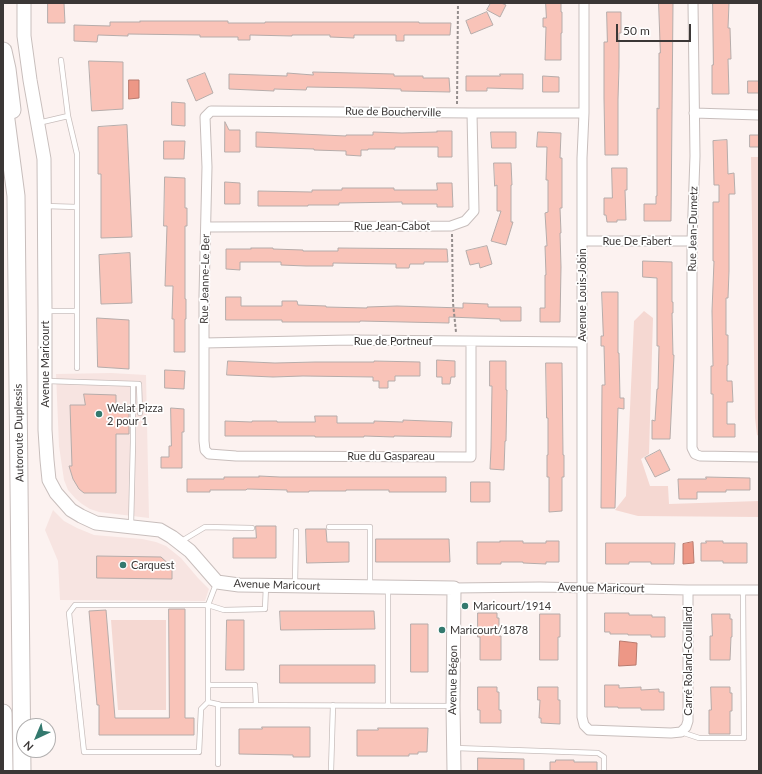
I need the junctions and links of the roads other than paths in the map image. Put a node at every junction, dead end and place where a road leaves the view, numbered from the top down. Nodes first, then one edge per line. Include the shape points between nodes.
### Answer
1 (24, 3) edge
2 (584, 3) edge
3 (694, 3) edge
4 (3, 51) edge
5 (61, 60) dead end
6 (3, 97) edge
7 (472, 113) junction
8 (584, 113) junction
9 (694, 113) junction
10 (759, 115) edge
11 (68, 116) junction
12 (205, 117) joint
13 (38, 123) junction
14 (16, 196) junction
15 (45, 206) junction
16 (77, 207) junction
17 (206, 227) junction
18 (582, 241) junction
19 (692, 241) junction
20 (45, 311) junction
21 (77, 311) junction
22 (471, 342) junction
23 (582, 342) junction
24 (204, 343) junction
25 (77, 368) dead end
26 (45, 380) junction
27 (133, 384) junction
28 (140, 413) dead end
29 (204, 441) joint
30 (759, 457) edge
31 (131, 527) junction
32 (329, 527) dead end
33 (252, 528) dead end
34 (296, 531) dead end
35 (179, 543) junction
36 (217, 582) junction
37 (266, 586) junction
38 (295, 586) junction
39 (370, 587) junction
40 (388, 587) junction
41 (454, 588) junction
42 (582, 588) junction
43 (688, 590) junction
44 (743, 590) junction
45 (759, 590) edge
46 (208, 605) junction
47 (208, 685) junction
48 (208, 702) junction
49 (218, 704) junction
50 (256, 705) junction
51 (333, 706) junction
52 (388, 706) junction
53 (453, 706) junction
54 (3, 713) edge
55 (681, 732) junction
56 (453, 748) junction
57 (4, 764) edge
58 (218, 764) dead end
59 (22, 771) edge
60 (331, 771) edge
61 (454, 771) edge
62 (604, 771) edge

1 - 13 street, Avenue Maricourt via 24,36
2 - 8 street, Avenue Louis-Jobin
3 - 9 street, Rue Jean-Dumetz
4 - 14 highway via 18,171
5 - 11 lane
6 - 14 highway, Autoroute Duplessis
7 - 8 street, Rue de Boucherville
7 - 12 street, Rue de Boucherville via 211,111
7 - 17 street, Rue Jean-Cabot via 474,211 465,221 451,226
8 - 18 street, Avenue Louis-Jobin
9 - 10 street
9 - 19 street, Rue Jean-Dumetz
11 - 13 lane
11 - 16 lane via 77,154
12 - 17 street, Rue Jeanne-Le Ber
13 - 15 street, Avenue Maricourt via 44,159
14 - 59 highway, Autoroute Duplessis
15 - 16 lane
15 - 20 street, Avenue Maricourt
16 - 21 lane
17 - 24 street, Rue Jeanne-Le Ber
18 - 19 street, Rue De Fabert
18 - 23 street, Avenue Louis-Jobin
19 - 30 street, Rue Jean-Dumetz via 692,448 695,454 700,456
20 - 21 lane
20 - 26 street, Avenue Maricourt
21 - 25 lane
22 - 23 street, Rue de Portneuf
22 - 24 street, Rue de Portneuf via 349,340
22 - 29 street, Rue du Gaspareau via 471,457 213,455 205,450
23 - 42 street, Avenue Louis-Jobin
24 - 29 street, Rue Jeanne-Le Ber
26 - 27 lane
26 - 31 street, Avenue Maricourt via 47,460 50,480 56,493 71,510 96,524
27 - 28 lane via 139,384
27 - 31 lane
31 - 35 street, Avenue Maricourt via 160,530
32 - 39 lane via 370,527
33 - 35 lane via 205,527
34 - 38 lane
35 - 36 street, Avenue Maricourt
36 - 37 street, Avenue Maricourt
36 - 46 lane
37 - 38 street, Avenue Maricourt
37 - 46 lane via 265,609 224,610
38 - 39 street, Avenue Maricourt
39 - 40 street, Avenue Maricourt
40 - 41 street, Avenue Maricourt
40 - 52 lane
41 - 42 street, Avenue Maricourt
41 - 53 street, Avenue Bégon
42 - 43 street, Avenue Maricourt
42 - 55 street via 584,725 589,730
43 - 44 street, Avenue Maricourt
43 - 55 street, Carré Roland-Couillard via 688,721
44 - 45 street, Avenue Maricourt
44 - 55 lane via 744,738 699,738
46 - 47 lane
46 - 48 lane via 75,606 70,613 84,752 198,752 201,709
47 - 48 lane
47 - 50 lane via 256,685
48 - 49 lane
49 - 50 lane
49 - 58 lane
50 - 51 lane
51 - 52 lane
51 - 60 lane
52 - 53 lane
53 - 56 street, Avenue Bégon
54 - 57 highway
56 - 61 street, Avenue Bégon
56 - 62 lane via 598,753 604,757

